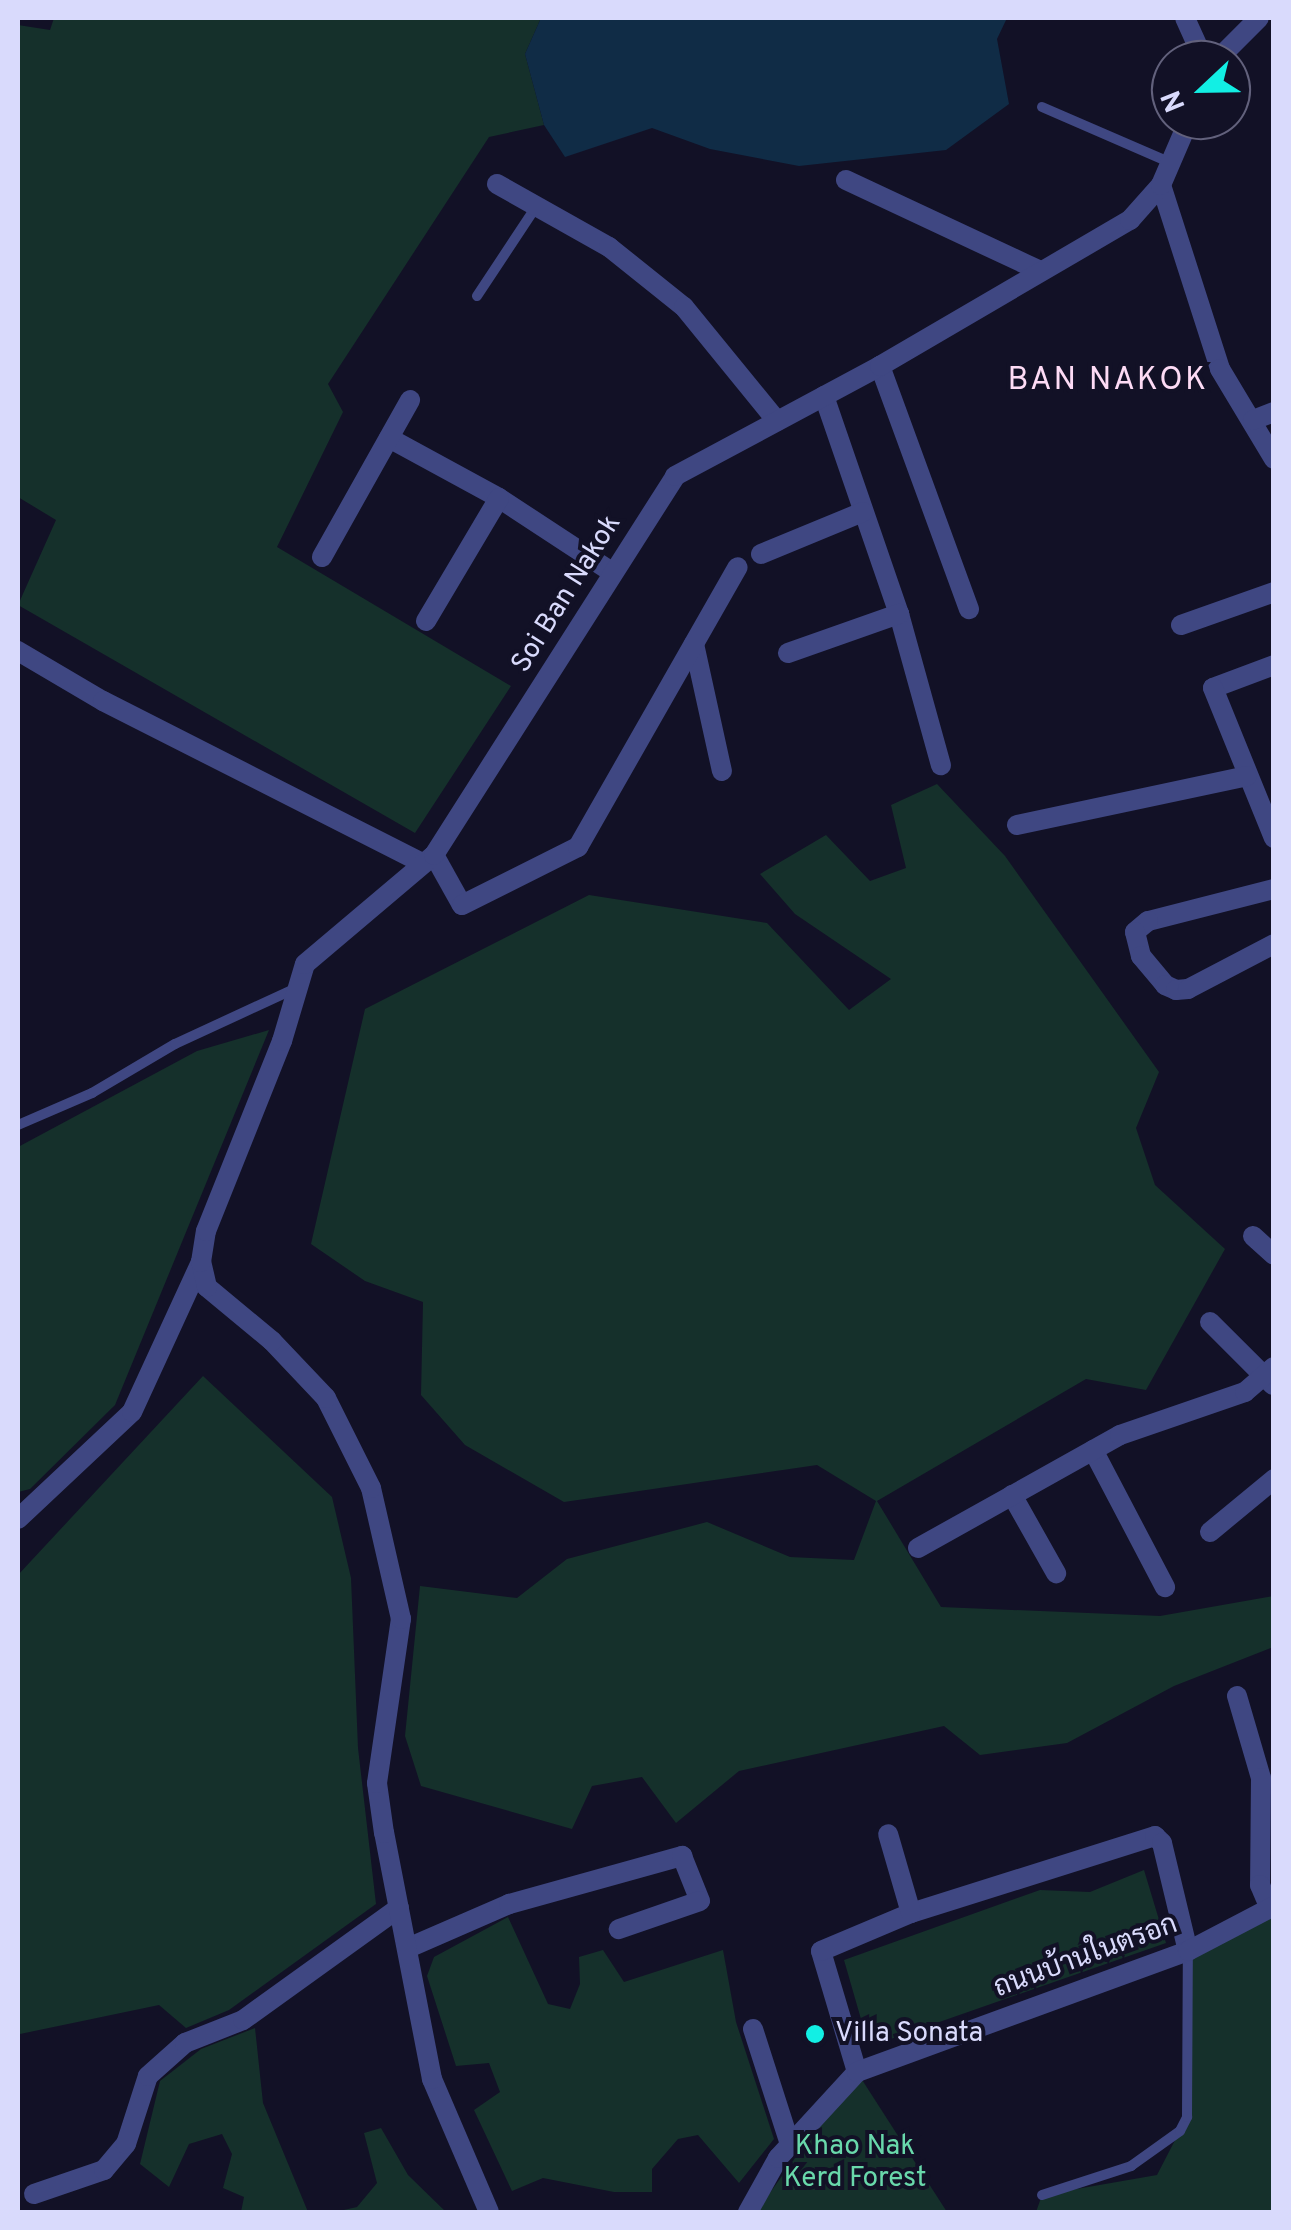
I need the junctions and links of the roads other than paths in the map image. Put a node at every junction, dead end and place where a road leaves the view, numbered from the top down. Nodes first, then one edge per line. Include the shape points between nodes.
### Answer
1 (1258, 18) edge
2 (1236, 40) edge
3 (1042, 107) dead end
4 (1179, 140) edge
5 (1170, 162) junction
6 (846, 180) dead end
7 (497, 184) dead end
8 (1160, 185) junction
9 (537, 206) junction
10 (1038, 270) junction
11 (478, 296) dead end
12 (880, 366) junction
13 (824, 396) junction
14 (410, 400) dead end
15 (1274, 412) edge
16 (1253, 420) junction
17 (777, 421) junction
18 (388, 438) junction
19 (1274, 459) edge
20 (499, 498) junction
21 (863, 512) junction
22 (761, 554) dead end
23 (322, 557) dead end
24 (738, 567) dead end
25 (613, 573) junction
26 (1274, 592) edge
27 (969, 609) dead end
28 (899, 614) junction
29 (426, 621) dead end
30 (1182, 625) dead end
31 (694, 644) junction
32 (18, 652) edge
33 (788, 653) dead end
34 (1274, 665) edge
35 (941, 765) dead end
36 (722, 771) dead end
37 (1248, 776) junction
38 (1017, 826) dead end
39 (1271, 826) edge
40 (428, 859) junction
41 (1274, 889) edge
42 (1274, 944) edge
43 (297, 988) junction
44 (18, 1124) edge
45 (1253, 1236) dead end
46 (1274, 1256) edge
47 (201, 1262) junction
48 (1210, 1322) dead end
49 (1270, 1376) edge
50 (1092, 1450) junction
51 (1271, 1487) edge
52 (1012, 1495) junction
53 (18, 1519) edge
54 (1210, 1532) dead end
55 (918, 1548) dead end
56 (1056, 1573) dead end
57 (1164, 1587) dead end
58 (1237, 1696) dead end
59 (888, 1834) dead end
60 (1272, 1907) edge
61 (399, 1908) junction
62 (911, 1913) junction
63 (620, 1929) dead end
64 (408, 1948) junction
65 (1188, 1951) junction
66 (752, 2029) dead end
67 (857, 2072) junction
68 (790, 2144) junction
69 (34, 2194) dead end
70 (1042, 2195) dead end
71 (488, 2212) edge
72 (748, 2212) edge

1 - 2 street
3 - 5 lane
4 - 5 street, Soi Ban Nakok
5 - 8 street, Soi Ban Nakok
6 - 10 street
7 - 9 street
8 - 10 street, Soi Ban Nakok via 1130,220
8 - 16 street via 1220,369
9 - 11 lane
9 - 17 street via 609,247 684,307
10 - 12 street, Soi Ban Nakok
12 - 13 street, Soi Ban Nakok
12 - 27 street
13 - 17 street, Soi Ban Nakok
13 - 21 street
14 - 18 street
15 - 16 street
16 - 19 street
17 - 25 street, Soi Ban Nakok via 674,476
18 - 20 street
18 - 23 street
20 - 25 street
20 - 29 street
21 - 22 street
21 - 28 street
24 - 31 street
25 - 40 street, Soi Ban Nakok
26 - 30 street
28 - 33 street
28 - 35 street
31 - 36 street
31 - 40 street via 578,847 462,905
32 - 40 street
34 - 37 street via 1213,688
37 - 38 street
37 - 39 street
40 - 43 street, Soi Ban Nakok via 305,964
41 - 42 street via 1148,921 1134,932 1141,956 1176,990
43 - 44 lane
43 - 47 street, Soi Ban Nakok via 206,1231
45 - 46 street
47 - 53 street, Soi Ban Nakok via 132,1412
47 - 61 street via 206,1288 326,1398 372,1488 401,1619 377,1783
48 - 49 street
49 - 50 street via 1245,1392
50 - 52 street
50 - 57 street
51 - 54 street
52 - 55 street
52 - 56 street
58 - 60 street via 1262,1778 1260,1885
59 - 62 street
60 - 65 street, ถนนบ้านในตรอก
61 - 64 street
61 - 69 street via 243,2020 185,2044 148,2076 126,2144 104,2170
62 - 65 street via 1155,1836
62 - 67 street via 821,1950
63 - 64 street via 700,1901 682,1856 509,1904
64 - 71 street via 432,2078
65 - 67 street, ถนนบ้านในตรอก
65 - 70 lane via 1187,2117 1180,2132 1130,2166
66 - 68 street
67 - 68 street, ถนนบ้านในตรอก
68 - 72 street, ถนนบ้านในตรอก

